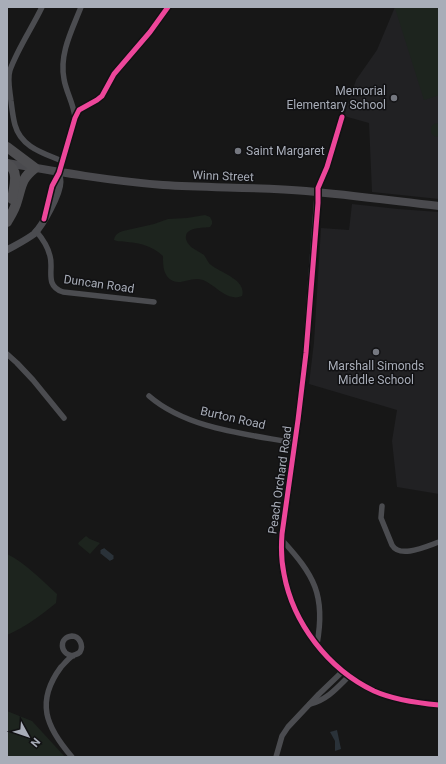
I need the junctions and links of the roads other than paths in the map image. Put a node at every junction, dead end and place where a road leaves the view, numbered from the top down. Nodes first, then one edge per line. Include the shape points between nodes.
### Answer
1 (42, 7) edge
2 (81, 7) edge
3 (168, 7) edge
4 (342, 116) dead end
5 (75, 118) junction
6 (7, 147) edge
7 (62, 161) junction
8 (7, 163) edge
9 (35, 168) junction
10 (59, 173) junction
11 (318, 193) junction
12 (439, 206) edge
13 (7, 221) edge
14 (36, 231) junction
15 (7, 250) edge
16 (154, 302) dead end
17 (7, 354) edge
18 (149, 396) dead end
19 (64, 418) dead end
20 (295, 443) junction
21 (382, 506) dead end
22 (282, 540) junction
23 (439, 542) edge
24 (317, 644) junction
25 (73, 656) dead end
26 (346, 674) junction
27 (439, 705) edge
28 (72, 757) edge
29 (276, 757) edge

1 - 7 street via 10,71 9,86 14,121 20,136 31,147
2 - 5 street via 66,44 63,63 63,77
3 - 5 street via 114,74 102,96 80,110
4 - 11 street
5 - 7 street
6 - 9 highway
7 - 10 street
8 - 9 main road, Winn Street
8 - 13 highway via 15,174
9 - 10 main road, Winn Street
9 - 13 highway via 23,181 16,205
10 - 11 main road, Winn Street via 155,184
10 - 14 street via 60,182 53,205
11 - 12 main road, Winn Street
11 - 20 street, Peach Orchard Road via 306,357
14 - 15 street
14 - 16 street, Duncan Road via 50,254 51,278 58,290
17 - 19 street via 33,380
18 - 20 street, Burton Road via 171,412 209,426
20 - 22 street, Peach Orchard Road
21 - 23 street via 381,518 393,548 397,551 410,551
22 - 24 street, Peach Orchard Road via 286,584 297,612
22 - 24 street via 299,560 316,589 320,619
24 - 26 street, Peach Orchard Road
25 - 28 street via 52,683 46,706 52,729
26 - 27 street, Peach Orchard Road via 385,695
26 - 29 street via 291,722 283,733

